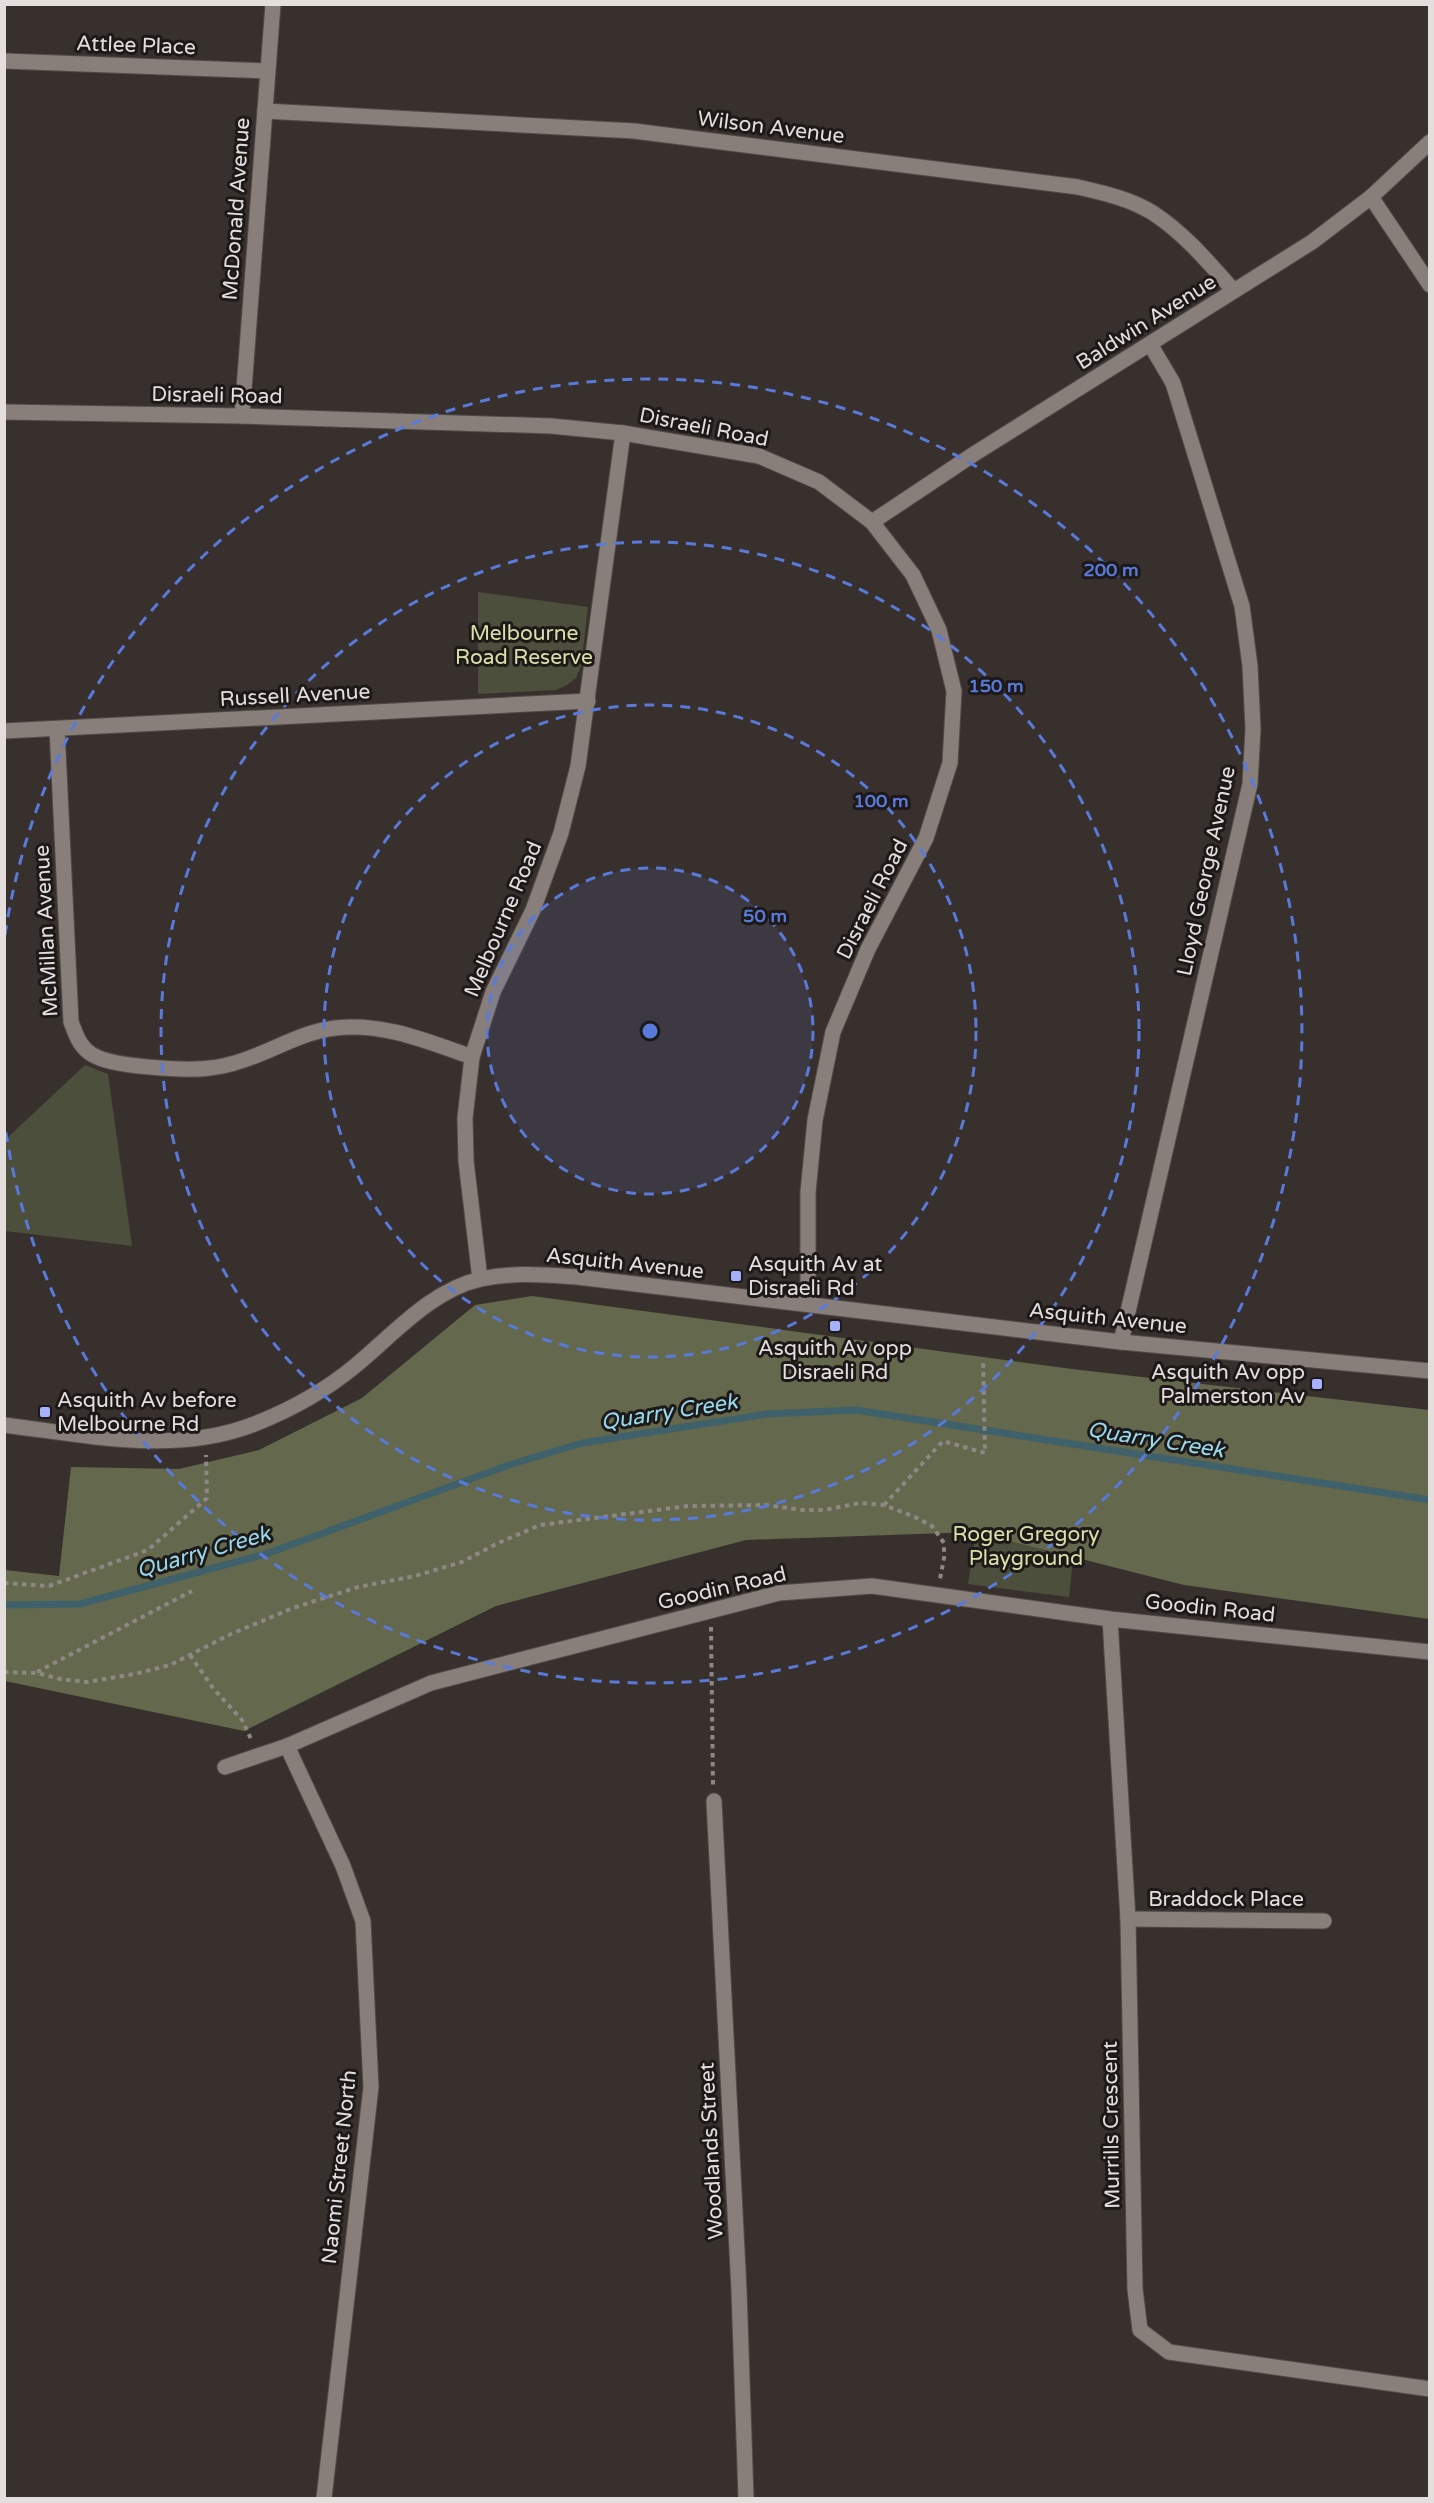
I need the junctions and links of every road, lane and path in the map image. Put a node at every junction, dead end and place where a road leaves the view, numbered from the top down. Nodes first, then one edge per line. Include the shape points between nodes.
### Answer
1 (273, 4) edge
2 (4, 61) edge
3 (267, 71) junction
4 (265, 111) junction
5 (1430, 142) edge
6 (1371, 197) junction
7 (1430, 285) edge
8 (1234, 291) junction
9 (1150, 344) junction
10 (4, 412) edge
11 (242, 416) junction
12 (623, 433) junction
13 (872, 522) junction
14 (588, 701) junction
15 (57, 729) junction
16 (4, 732) edge
17 (472, 1057) junction
18 (480, 1279) junction
19 (808, 1303) junction
20 (1121, 1342) junction
21 (983, 1359) dead end
22 (1430, 1371) edge
23 (4, 1425) edge
24 (207, 1462) dead end
25 (884, 1505) junction
26 (4, 1583) edge
27 (192, 1591) dead end
28 (937, 1595) junction
29 (710, 1611) junction
30 (1110, 1619) junction
31 (1430, 1652) edge
32 (190, 1655) junction
33 (4, 1672) edge
34 (37, 1673) junction
35 (242, 1720) dead end
36 (287, 1746) junction
37 (225, 1767) dead end
38 (714, 1801) joint
39 (1128, 1919) junction
40 (1324, 1921) dead end
41 (1430, 2389) edge
42 (324, 2499) edge
43 (746, 2499) edge

1 - 3 street, McDonald Avenue
2 - 3 street, Attlee Place
3 - 4 street, McDonald Avenue
4 - 8 street, Wilson Avenue via 634,130 1078,187 1119,197 1152,212 1186,238
4 - 11 street, McDonald Avenue
5 - 6 street, Baldwin Avenue
6 - 7 street
6 - 8 street, Baldwin Avenue via 1312,242
8 - 9 street, Baldwin Avenue
9 - 13 street, Baldwin Avenue
9 - 20 street, Lloyd George Avenue via 1173,382 1242,606 1253,729 1250,784
10 - 11 street, Disraeli Road
11 - 12 street, Disraeli Road via 551,426
12 - 13 street, Disraeli Road via 759,456 819,482
12 - 14 street, Melbourne Road
13 - 19 street, Disraeli Road via 913,575 939,630 954,691 950,763 926,838 868,949 833,1032 815,1120 808,1192
14 - 15 street, Russell Avenue
14 - 17 street, Melbourne Road via 578,766 561,833 533,910 493,992
15 - 16 street, Russell Avenue
15 - 17 street, McMillan Avenue via 71,1022 79,1042 92,1055 127,1065 210,1068 243,1061 301,1035 336,1028 371,1028 399,1032
17 - 18 street, Melbourne Road via 465,1118 466,1161
18 - 19 street, Asquith Avenue via 510,1275 577,1277
18 - 23 street, Asquith Avenue via 430,1304 331,1384 294,1407 255,1424 222,1434 141,1442
19 - 20 street, Asquith Avenue
20 - 22 street, Asquith Avenue
21 - 25 path via 985,1453 943,1441
24 - 26 path via 207,1497 148,1550 49,1586
25 - 28 path via 932,1526 944,1543
25 - 32 path via 860,1503 813,1510 766,1505 688,1506 540,1525 462,1562 358,1587 293,1608
27 - 34 path
28 - 29 street, Goodin Road via 872,1586 837,1588 779,1593
28 - 30 street, Goodin Road
29 - 36 street, Goodin Road via 431,1683
29 - 38 path
30 - 31 street, Goodin Road
30 - 39 street, Murrills Crescent
32 - 34 path via 170,1665 115,1679 87,1682
32 - 35 path
33 - 34 path
36 - 37 street, Goodin Road
36 - 42 street, Naomi Street North via 343,1866 363,1921 372,2087
38 - 43 street, Woodlands Street
39 - 40 street, Braddock Place
39 - 41 street, Murrills Crescent via 1135,2289 1140,2330 1169,2352

